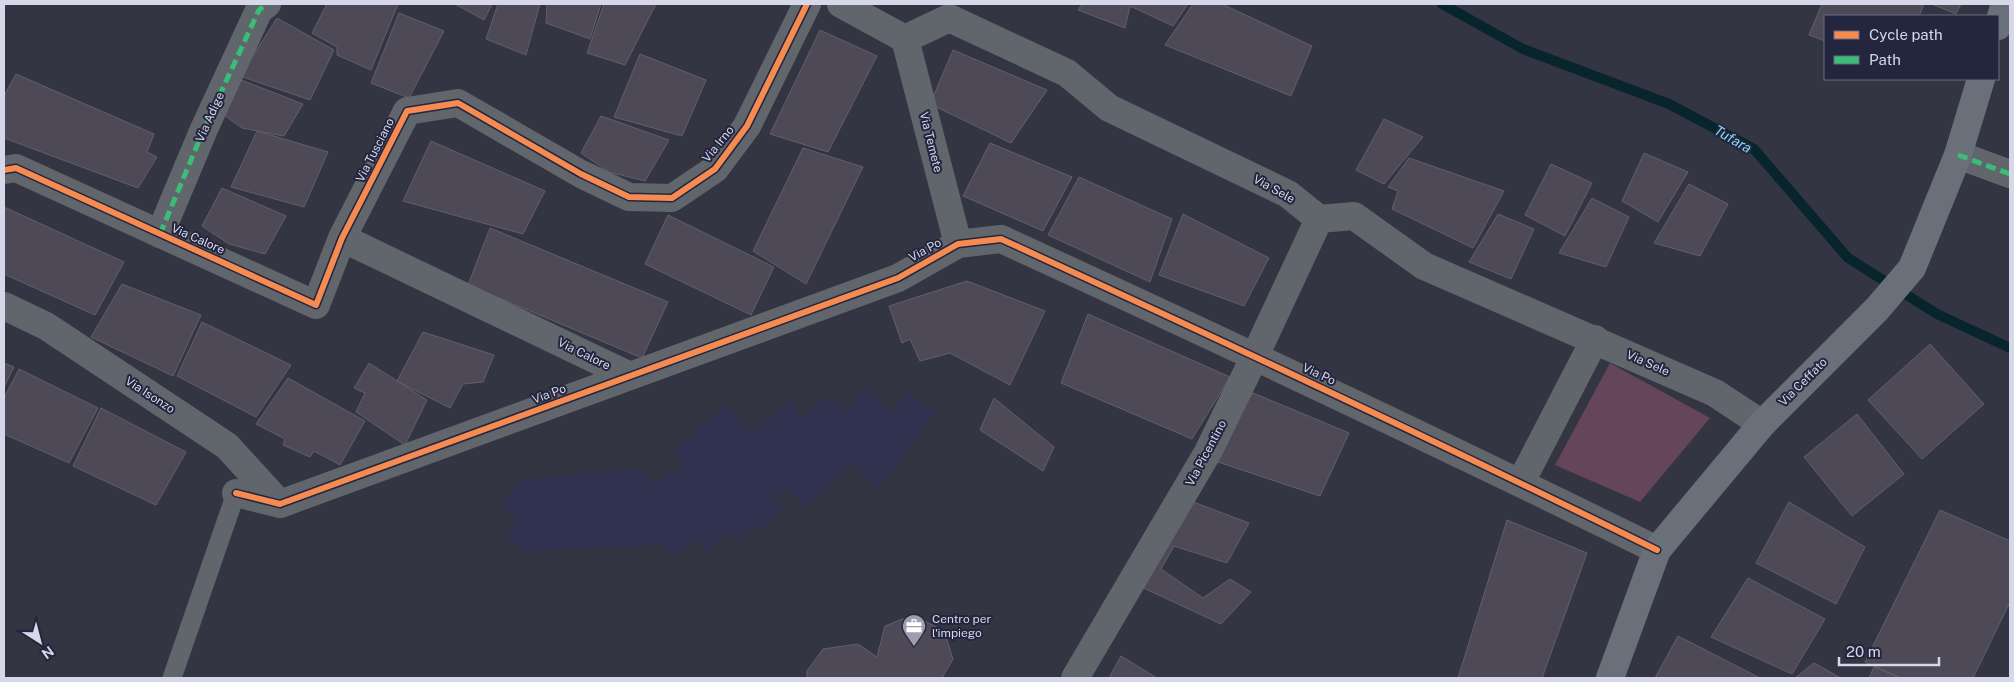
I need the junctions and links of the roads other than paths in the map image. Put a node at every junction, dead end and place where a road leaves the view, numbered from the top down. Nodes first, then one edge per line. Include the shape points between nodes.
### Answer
1 (268, 4) edge
2 (807, 4) edge
3 (842, 4) edge
4 (2005, 4) edge
5 (1999, 23) edge
6 (905, 39) junction
7 (1982, 80) edge
8 (1958, 155) junction
9 (4, 170) edge
10 (581, 174) joint
11 (2010, 174) edge
12 (1318, 219) junction
13 (160, 234) junction
14 (342, 238) junction
15 (958, 244) junction
16 (4, 306) edge
17 (1595, 339) junction
18 (1255, 356) junction
19 (630, 376) junction
20 (1762, 424) junction
21 (1520, 482) junction
22 (236, 494) joint
23 (280, 504) junction
24 (1657, 550) junction
25 (172, 678) edge
26 (1075, 678) edge
27 (1610, 678) edge

1 - 13 street, Via Adige via 256,18
2 - 10 street, Via Irno via 747,126 715,169 672,198 629,198
3 - 6 street
4 - 5 main road
6 - 12 street, Via Sele via 949,18 1067,73 1109,108 1288,194
6 - 15 street, Via Temete
7 - 8 main road, Via Ceffato
8 - 11 street
8 - 20 main road, Via Ceffato via 1912,268
9 - 13 street, Via Calore via 16,168
10 - 14 street, Via Tusciano via 458,102 407,111
12 - 17 street, Via Sele via 1354,216 1424,266
12 - 18 street, Via Picentino
13 - 14 street, Via Calore via 316,305
14 - 19 street, Via Calore
15 - 18 street, Via Po via 1001,239
15 - 19 street, Via Po via 898,278
16 - 23 street, Via Isonzo via 46,326 227,446
17 - 20 street, Via Sele via 1715,393
17 - 21 street
18 - 21 street, Via Po
18 - 26 street, Via Picentino via 1208,452
19 - 23 street, Via Po
20 - 24 main road, Via Ceffato
21 - 24 street, Via Po
22 - 23 street
22 - 25 lane
24 - 27 main road, Via Ceffato

